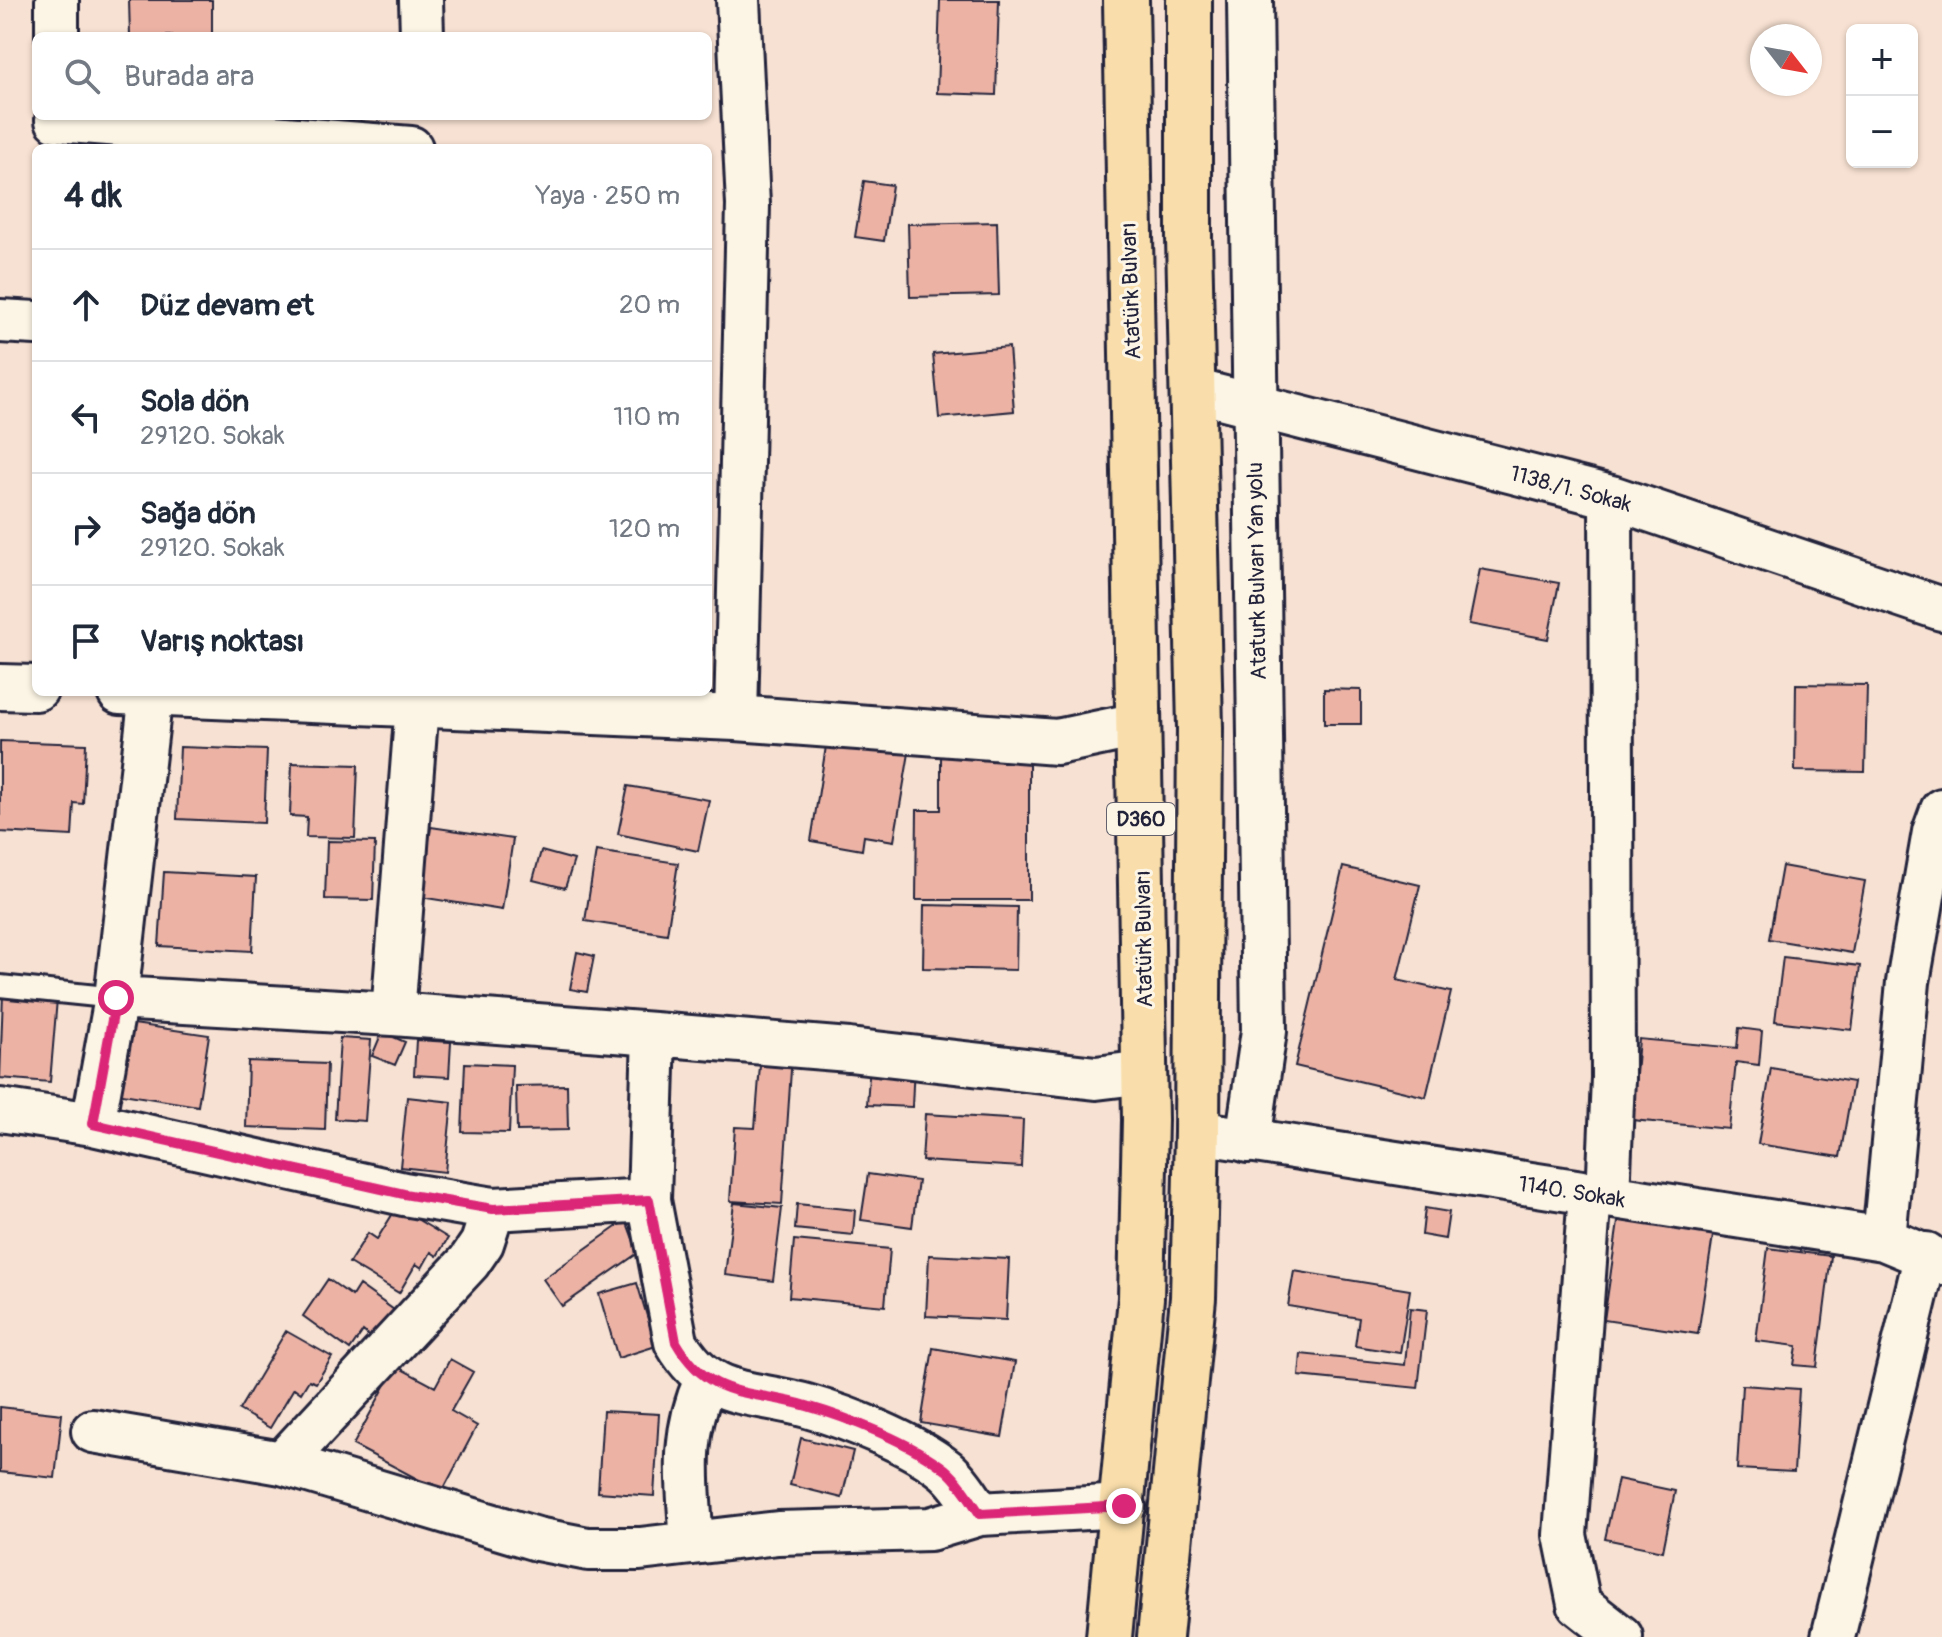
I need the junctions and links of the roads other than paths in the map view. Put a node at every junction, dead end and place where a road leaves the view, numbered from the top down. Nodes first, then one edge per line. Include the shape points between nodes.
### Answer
1 (57, 0) edge
2 (421, 0) edge
3 (738, 0) edge
4 (1126, 0) edge
5 (1189, 0) edge
6 (1250, 0) edge
7 (57, 32) edge
8 (422, 32) edge
9 (423, 120) edge
10 (57, 128) edge
11 (340, 144) edge
12 (423, 144) edge
13 (0, 321) edge
14 (32, 323) edge
15 (1193, 390) junction
16 (1253, 404) junction
17 (1611, 497) junction
18 (1942, 609) edge
19 (0, 687) edge
20 (32, 688) edge
21 (135, 696) edge
22 (305, 696) edge
23 (418, 698) edge
24 (736, 718) junction
25 (1138, 725) junction
26 (1942, 810) edge
27 (0, 986) edge
28 (116, 998) junction
29 (393, 1014) junction
30 (654, 1034) junction
31 (1145, 1072) junction
32 (0, 1110) edge
33 (93, 1124) junction
34 (1197, 1132) junction
35 (1248, 1140) junction
36 (1599, 1195) junction
37 (649, 1200) junction
38 (493, 1209) junction
39 (1884, 1239) junction
40 (1934, 1259) edge
41 (706, 1380) junction
42 (93, 1431) dead end
43 (282, 1463) junction
44 (1124, 1506) junction
45 (980, 1514) junction
46 (692, 1543) junction
47 (1109, 1637) edge
48 (1160, 1637) edge
49 (1621, 1637) edge
50 (1833, 1637) edge

1 - 7 street
2 - 8 street
3 - 24 street via 748,205
4 - 25 highway, Atatürk Bulvarı / D360
5 - 15 highway, D360
6 - 16 street, Ataturk Bulvarı Yan yolu
9 - 12 street
10 - 11 street
13 - 14 street
15 - 16 street, 1138./1. Sokak
15 - 34 highway, D360 via 1200,759
16 - 17 street, 1138./1. Sokak
16 - 35 street, Ataturk Bulvarı Yan yolu via 1264,1031
17 - 18 street, 1138./1. Sokak
17 - 36 street via 1613,1078
19 - 20 street
21 - 28 street
22 - 23 street
23 - 24 street
23 - 29 street
24 - 25 street via 1057,742
25 - 31 highway, Atatürk Bulvarı / D360
26 - 39 street via 1908,982
27 - 28 lane
28 - 29 street
28 - 33 street
29 - 30 street
30 - 31 street via 1096,1078
30 - 37 street
31 - 44 highway, Atatürk Bulvarı / D360 via 1141,1298
32 - 33 street
33 - 38 street
34 - 35 street, 1140. Sokak
34 - 48 highway, D360 via 1193,1298
35 - 36 street, 1140. Sokak
36 - 39 street, 1140. Sokak
36 - 49 street via 1565,1535 1579,1604
37 - 38 street
37 - 41 street via 676,1342
38 - 43 street via 482,1243 469,1262
39 - 40 street, 1140. Sokak
40 - 50 street
41 - 45 street via 808,1406 892,1440 947,1471
41 - 46 street via 692,1411 686,1444
42 - 43 street
43 - 46 street via 537,1539 588,1549
44 - 45 street
44 - 47 highway, Atatürk Bulvarı / D360
45 - 46 street via 930,1529 778,1533

